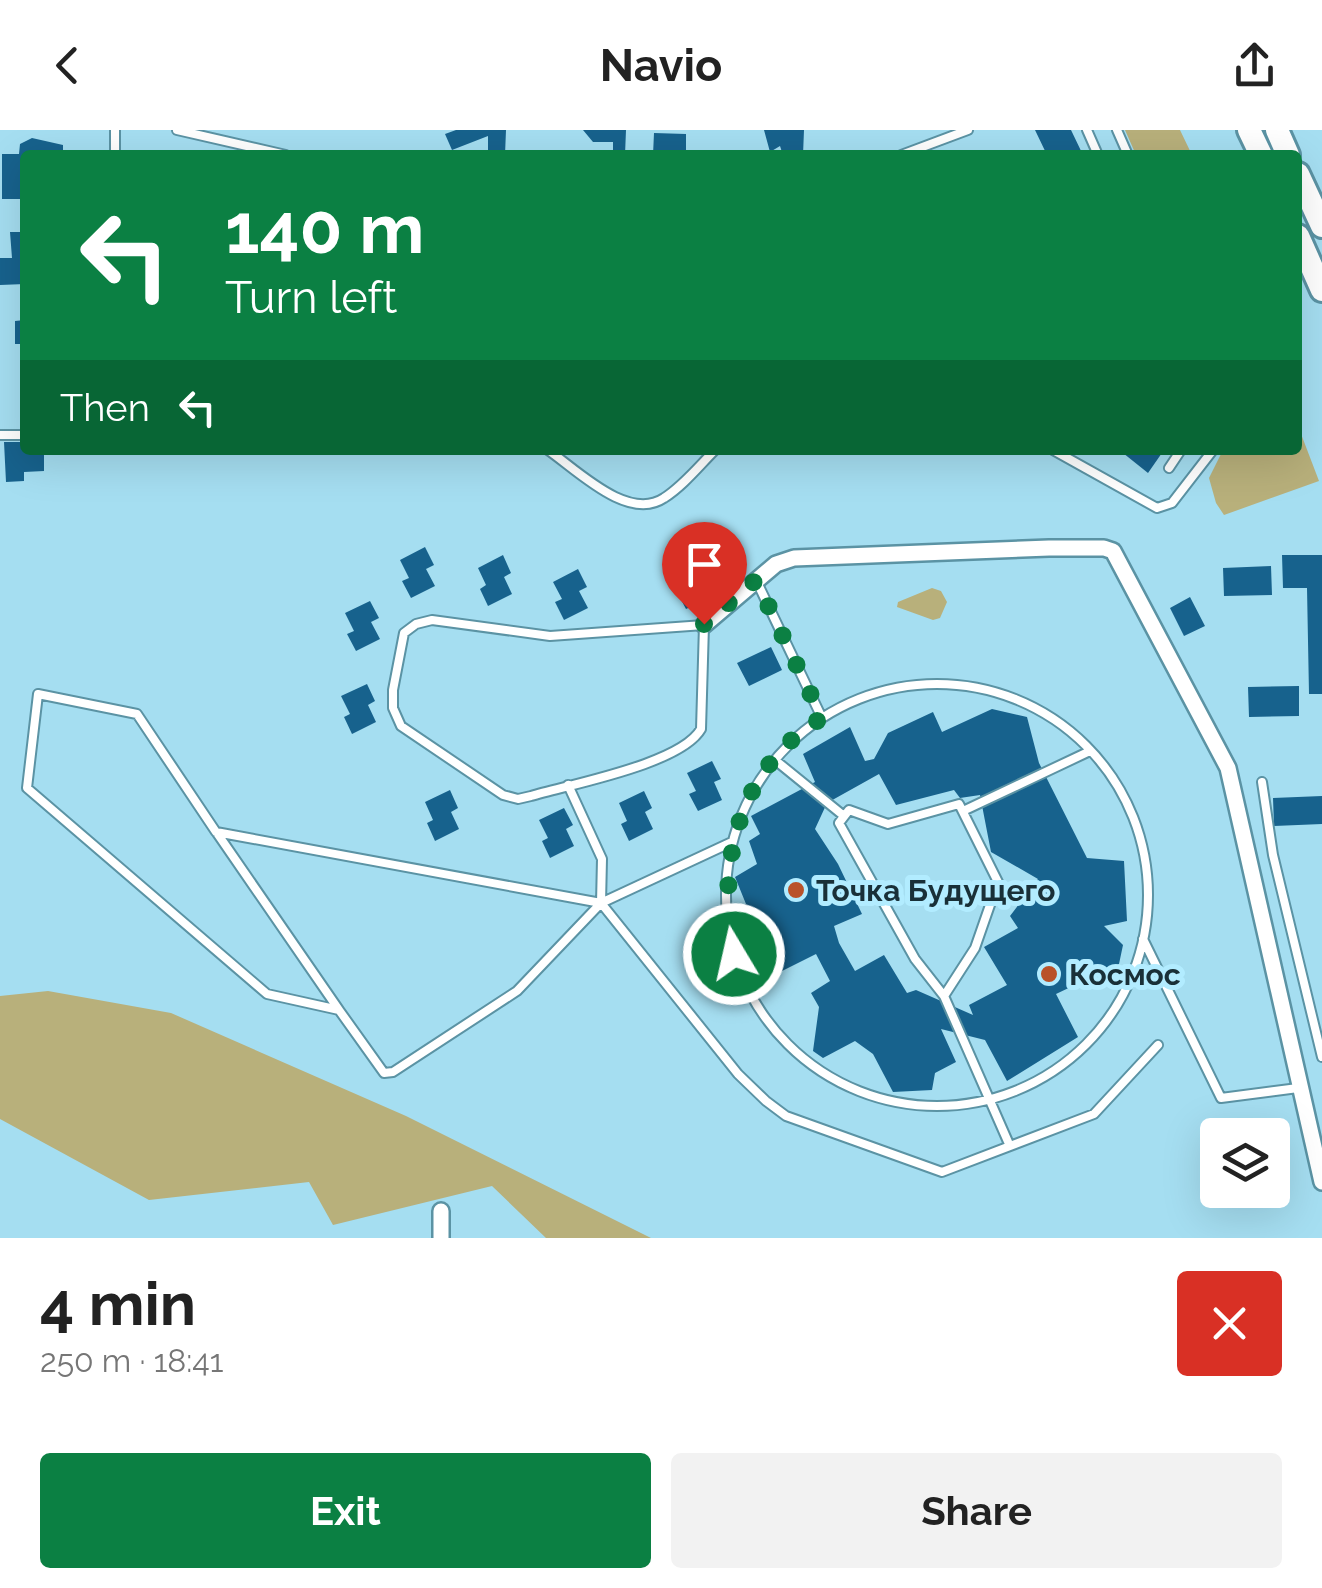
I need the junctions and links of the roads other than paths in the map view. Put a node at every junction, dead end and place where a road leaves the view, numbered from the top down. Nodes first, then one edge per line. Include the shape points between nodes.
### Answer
1 (177, 130) edge
2 (968, 130) edge
3 (264, 150) edge
4 (914, 150) edge
5 (1302, 183) edge
6 (1322, 226) edge
7 (1302, 245) edge
8 (1322, 290) edge
9 (555, 455) edge
10 (710, 455) edge
11 (1062, 455) edge
12 (1178, 455) edge
13 (1209, 455) edge
14 (1169, 468) dead end
15 (756, 580) junction
16 (704, 624) junction
17 (822, 718) junction
18 (1090, 751) junction
19 (775, 760) junction
20 (1262, 782) dead end
21 (568, 785) junction
22 (962, 812) junction
23 (844, 816) junction
24 (216, 832) junction
25 (732, 842) junction
26 (601, 903) junction
27 (1143, 939) junction
28 (944, 996) junction
29 (340, 1010) junction
30 (1158, 1045) dead end
31 (1322, 1057) edge
32 (1298, 1088) junction
33 (989, 1099) junction
34 (1009, 1144) junction
35 (1322, 1182) edge
36 (441, 1211) dead end
37 (441, 1238) edge

1 - 3 lane
2 - 4 lane
5 - 6 main road
7 - 8 main road
9 - 10 lane via 636,506 661,501
11 - 13 lane via 1157,508 1172,502
12 - 14 lane
15 - 16 street
15 - 17 lane
15 - 32 street via 794,558 1113,551 1228,768
16 - 21 lane via 704,708 694,740 666,756
16 - 21 lane via 550,636 432,620 404,633 393,690 400,726 503,794 518,799
17 - 18 lane via 876,692 948,684 1019,700
17 - 19 lane
18 - 22 lane
18 - 27 lane via 1124,797 1138,831 1148,903
19 - 23 lane
19 - 25 lane via 744,808
20 - 31 lane
21 - 26 lane via 602,859
22 - 23 lane via 959,804 888,824 849,810
22 - 28 lane via 998,882 974,948
23 - 28 lane via 839,823 859,859 915,959
24 - 26 lane
24 - 29 lane
24 - 29 lane via 137,714 38,694 26,788 267,994
25 - 26 lane
25 - 33 lane via 726,916 734,954 747,988 792,1048 854,1090 890,1101 927,1106
26 - 29 lane via 517,991 393,1072 379,1069
26 - 34 lane via 738,1074 786,1116 942,1172
27 - 32 lane via 1221,1098
27 - 33 lane via 1116,1006 1094,1036 1035,1082
28 - 33 lane
30 - 34 lane via 1094,1114
32 - 35 street
33 - 34 lane
36 - 37 street

